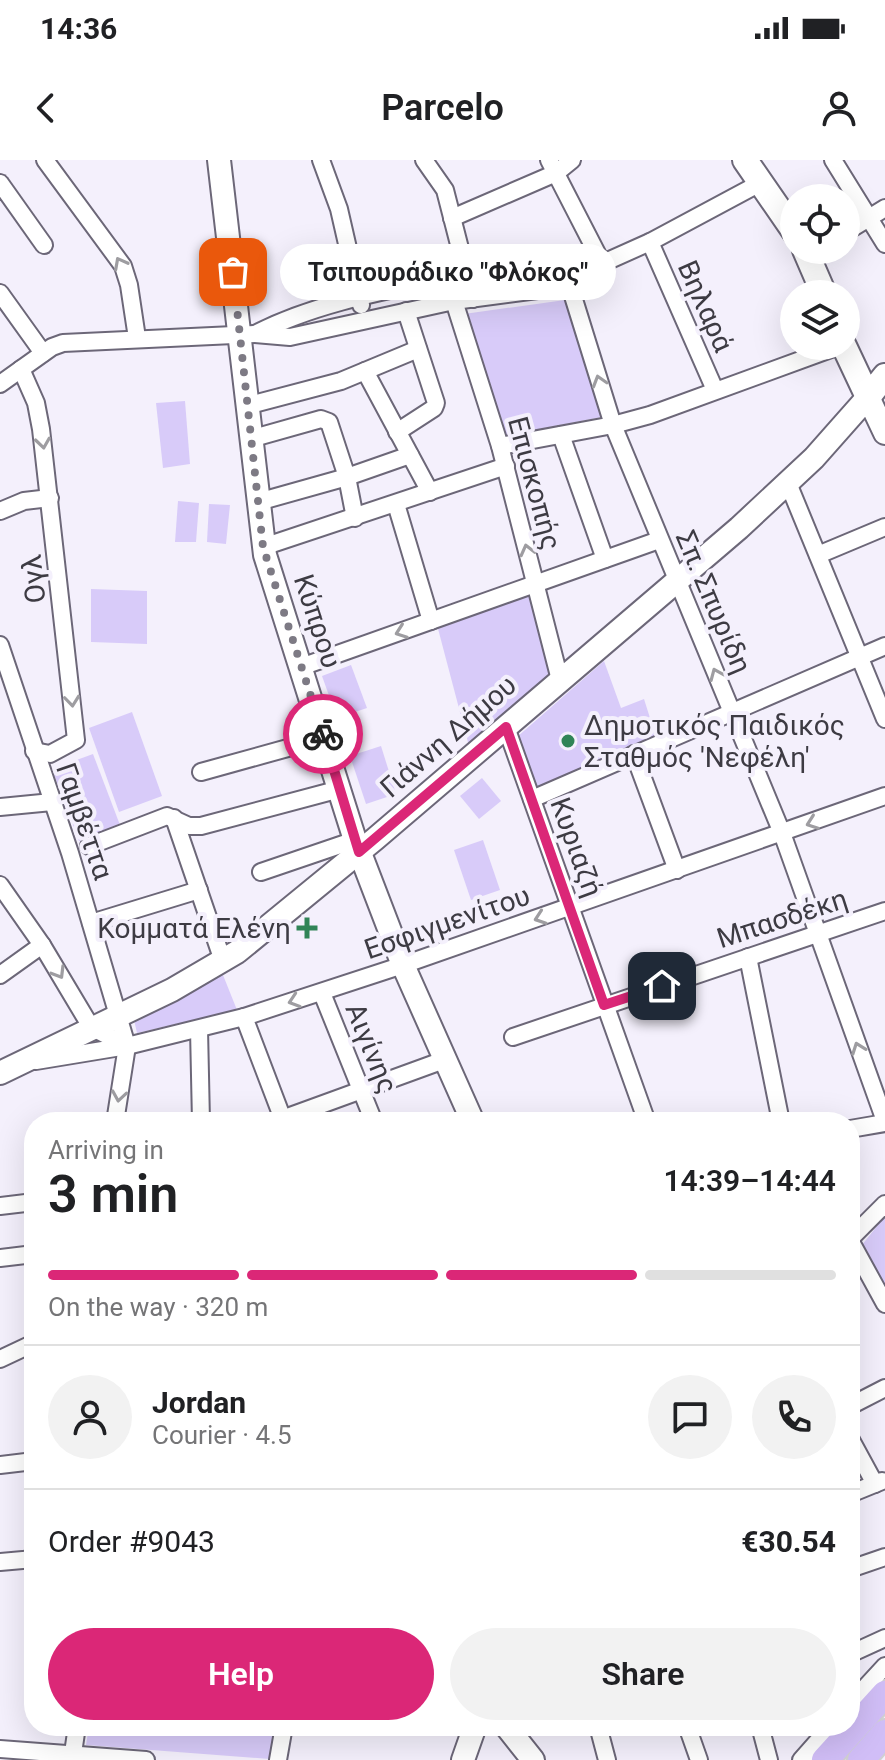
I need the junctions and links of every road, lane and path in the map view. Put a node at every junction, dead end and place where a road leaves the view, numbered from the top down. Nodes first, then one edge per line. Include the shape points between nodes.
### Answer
1 (45, 160) edge
2 (219, 160) edge
3 (321, 160) edge
4 (424, 160) edge
5 (572, 160) edge
6 (745, 160) edge
7 (833, 160) edge
8 (553, 166) edge
9 (762, 182) junction
10 (0, 183) edge
11 (885, 208) edge
12 (780, 210) edge
13 (452, 218) junction
14 (870, 218) junction
15 (860, 224) edge
16 (650, 242) junction
17 (885, 244) edge
18 (44, 245) dead end
19 (603, 265) junction
20 (466, 274) junction
21 (568, 280) junction
22 (0, 293) edge
23 (360, 297) junction
24 (473, 299) junction
25 (454, 301) junction
26 (406, 311) junction
27 (364, 320) junction
28 (247, 335) junction
29 (137, 338) junction
30 (418, 349) junction
31 (43, 353) junction
32 (802, 360) edge
33 (849, 360) edge
34 (21, 369) junction
35 (365, 371) junction
36 (885, 376) edge
37 (0, 384) edge
38 (715, 390) junction
39 (868, 397) junction
40 (246, 406) junction
41 (613, 425) junction
42 (397, 432) junction
43 (885, 433) edge
44 (561, 435) junction
45 (250, 439) junction
46 (500, 446) junction
47 (410, 455) junction
48 (506, 466) junction
49 (347, 477) junction
50 (788, 483) junction
51 (430, 492) junction
52 (50, 498) junction
53 (258, 502) junction
54 (396, 504) junction
55 (0, 511) edge
56 (355, 518) junction
57 (885, 527) edge
58 (659, 540) junction
59 (263, 547) junction
60 (818, 555) junction
61 (605, 559) junction
62 (676, 581) junction
63 (535, 583) junction
64 (431, 621) junction
65 (0, 645) edge
66 (885, 646) edge
67 (860, 657) junction
68 (301, 667) junction
69 (560, 680) junction
70 (732, 711) junction
71 (885, 719) edge
72 (506, 727) junction
73 (324, 738) junction
74 (34, 751) junction
75 (634, 754) junction
76 (201, 772) dead end
77 (340, 789) junction
78 (885, 796) edge
79 (532, 799) junction
80 (52, 802) junction
81 (0, 807) edge
82 (174, 818) junction
83 (782, 833) junction
84 (89, 846) dead end
85 (357, 846) junction
86 (677, 870) junction
87 (261, 872) dead end
88 (199, 890) junction
89 (2, 891) edge
90 (571, 907) junction
91 (885, 911) edge
92 (91, 923) junction
93 (817, 934) junction
94 (42, 945) junction
95 (748, 957) junction
96 (223, 961) junction
97 (403, 965) junction
98 (0, 975) edge
99 (322, 993) junction
100 (604, 1005) junction
101 (119, 1015) junction
102 (244, 1017) junction
103 (91, 1027) junction
104 (199, 1029) junction
105 (513, 1037) dead end
106 (127, 1046) junction
107 (444, 1060) junction
108 (9, 1069) edge
109 (361, 1090) junction
110 (117, 1112) edge
111 (201, 1112) edge
112 (280, 1112) edge
113 (304, 1112) edge
114 (370, 1112) edge
115 (468, 1112) edge
116 (643, 1112) edge
117 (779, 1112) edge
118 (885, 1122) edge
119 (860, 1127) edge
120 (24, 1203) edge
121 (885, 1204) edge
122 (0, 1206) edge
123 (860, 1229) edge
124 (24, 1255) edge
125 (0, 1258) edge
126 (860, 1258) edge
127 (885, 1304) edge
128 (24, 1348) edge
129 (0, 1359) edge
130 (884, 1391) edge
131 (860, 1402) edge
132 (860, 1453) edge
133 (24, 1462) edge
134 (0, 1465) edge
135 (880, 1482) edge
136 (860, 1490) edge
137 (885, 1557) edge
138 (24, 1560) edge
139 (0, 1562) edge
140 (860, 1566) edge
141 (885, 1638) edge
142 (860, 1649) edge
143 (885, 1666) edge
144 (860, 1693) edge
145 (885, 1694) edge
146 (860, 1722) edge
147 (885, 1733) edge
148 (76, 1736) edge
149 (282, 1736) edge
150 (471, 1736) edge
151 (514, 1736) edge
152 (601, 1736) edge
153 (691, 1736) edge
154 (763, 1736) edge
155 (820, 1736) edge
156 (847, 1736) edge
157 (0, 1749) edge
158 (73, 1758) edge
159 (146, 1760) edge
160 (278, 1760) edge
161 (463, 1760) edge
162 (533, 1760) edge
163 (607, 1760) edge
164 (699, 1760) edge
165 (769, 1760) edge
166 (801, 1760) edge
167 (825, 1760) edge
168 (861, 1760) edge

29 -> 1 street via 123,266
2 - 28 street, Κύπρου
3 - 23 street via 342,219
4 - 13 street via 445,190
5 - 8 street
6 - 9 main road
7 - 14 street
8 - 13 street
8 - 19 street
9 - 12 main road
9 - 16 street
10 - 18 street
11 - 14 street
13 - 20 street
14 - 15 street
14 - 17 street
16 - 19 street
16 - 38 street, Βηλαρά
19 - 21 street
20 - 23 street
20 - 24 street
21 - 24 street
41 -> 21 street, Σπ. Σπυρίδη
22 - 31 street
23 - 27 street
23 - 28 street
24 - 25 street
25 - 26 street
25 - 46 street, Επισκοπής
26 - 27 street
26 - 30 street
27 - 28 street via 290,337
28 - 29 street
28 - 40 street, Κύπρου
29 - 31 street via 63,343
30 - 35 street
30 - 42 street via 436,403
31 - 34 street
32 - 38 street
33 - 39 main road
34 - 37 street
34 -> 52 street, Ογλ via 36,403
35 - 40 street
35 - 42 street
36 - 39 main road, Γιάννη Δήμου
38 - 41 street
39 - 43 street
39 - 50 street, Γιάννη Δήμου
40 - 45 street, Κύπρου
41 - 44 street
41 - 58 street, Σπ. Σπυρίδη
42 - 47 street
44 - 46 street
44 - 61 street
45 - 49 street via 326,419
45 - 53 street, Κύπρου
46 - 48 street, Επισκοπής
47 - 49 street
47 - 51 street
48 - 51 street
63 -> 48 street, Επισκοπής
49 - 53 street
49 - 56 street
50 - 60 street
50 - 62 street, Γιάννη Δήμου
51 - 54 street
52 - 55 street
52 -> 74 street, Ογλ via 76,740 50,754
53 - 59 street, Κύπρου
54 - 56 street
54 - 64 street
56 - 59 street
57 - 60 street
58 - 61 street
58 - 62 street, Σπ. Σπυρίδη
59 - 68 street, Κύπρου
60 - 67 street
61 - 63 street
62 - 69 street, Γιάννη Δήμου
70 -> 62 street, Σπ. Σπυρίδη
63 - 64 street
63 - 69 street, Επισκοπής
64 -> 68 street
65 - 74 street, Γαμβέττα
66 - 67 street
67 - 70 street
67 - 71 street
68 - 73 street, Κύπρου
69 - 72 street, Γιάννη Δήμου
70 - 75 street
70 - 83 street, Σπ. Σπυρίδη
72 - 79 street, Κυριαζή
72 - 85 street, Γιάννη Δήμου
73 - 76 street
73 - 77 street, Κύπρου
74 - 80 street, Γαμβέττα
75 - 79 street
75 - 86 street
77 - 82 street via 206,825 189,826
77 - 85 street, Κύπρου
78 -> 83 street, Εσφιγμενίτου
79 - 90 street, Κυριαζή
80 - 81 street
80 - 92 street, Γαμβέττα
82 - 84 street via 167,816
82 - 88 street
83 - 86 street, Εσφιγμενίτου
83 - 93 street, Σπ. Σπυρίδη
85 - 87 street
85 - 96 street, Γιάννη Δήμου
85 - 97 street, Κύπρου
86 - 90 street, Εσφιγμενίτου
88 - 92 street
88 - 96 street
89 - 94 street
90 -> 97 street, Εσφιγμενίτου
90 - 100 street, Κυριαζή
91 - 93 street, Μπασδέκη
92 - 101 street, Γαμβέττα
93 - 95 street, Μπασδέκη
118 -> 93 street, Σπ. Σπυρίδη
94 - 98 street
94 -> 103 street
95 - 100 street, Μπασδέκη
95 - 117 street
96 - 101 street, Γιάννη Δήμου
97 - 99 street, Εσφιγμενίτου
97 - 107 street, Κύπρου
99 -> 102 street, Εσφιγμενίτου
99 - 109 street, Αιγίνης
100 - 105 street, Μπασδέκη
100 - 116 street, Κυριαζή
101 - 103 street, Γιάννη Δήμου
101 - 106 street, Γαμβέττα
102 - 104 street, Εσφιγμενίτου
102 - 112 street
103 - 106 street
103 - 108 street, Γιάννη Δήμου
104 - 106 street, Εσφιγμενίτου
104 - 111 street
106 - 108 street, Εσφιγμενίτου
106 -> 110 street
107 - 109 street
107 - 115 street, Κύπρου
109 - 113 street
109 - 114 street, Αιγίνης
118 - 119 street
120 - 122 street
121 - 123 street
124 - 125 street
126 - 127 street
128 - 129 street
130 - 131 street
132 - 135 street
133 - 134 street
135 - 136 street
137 - 140 street
138 - 139 street
141 - 142 street
143 - 144 street
145 - 146 main road
147 - 168 main road
148 - 158 street
149 - 160 street
150 - 161 street
151 - 162 street
152 - 163 street
153 - 164 street
154 - 165 street
155 - 166 street
156 - 167 main road
157 - 158 street
158 - 159 street

